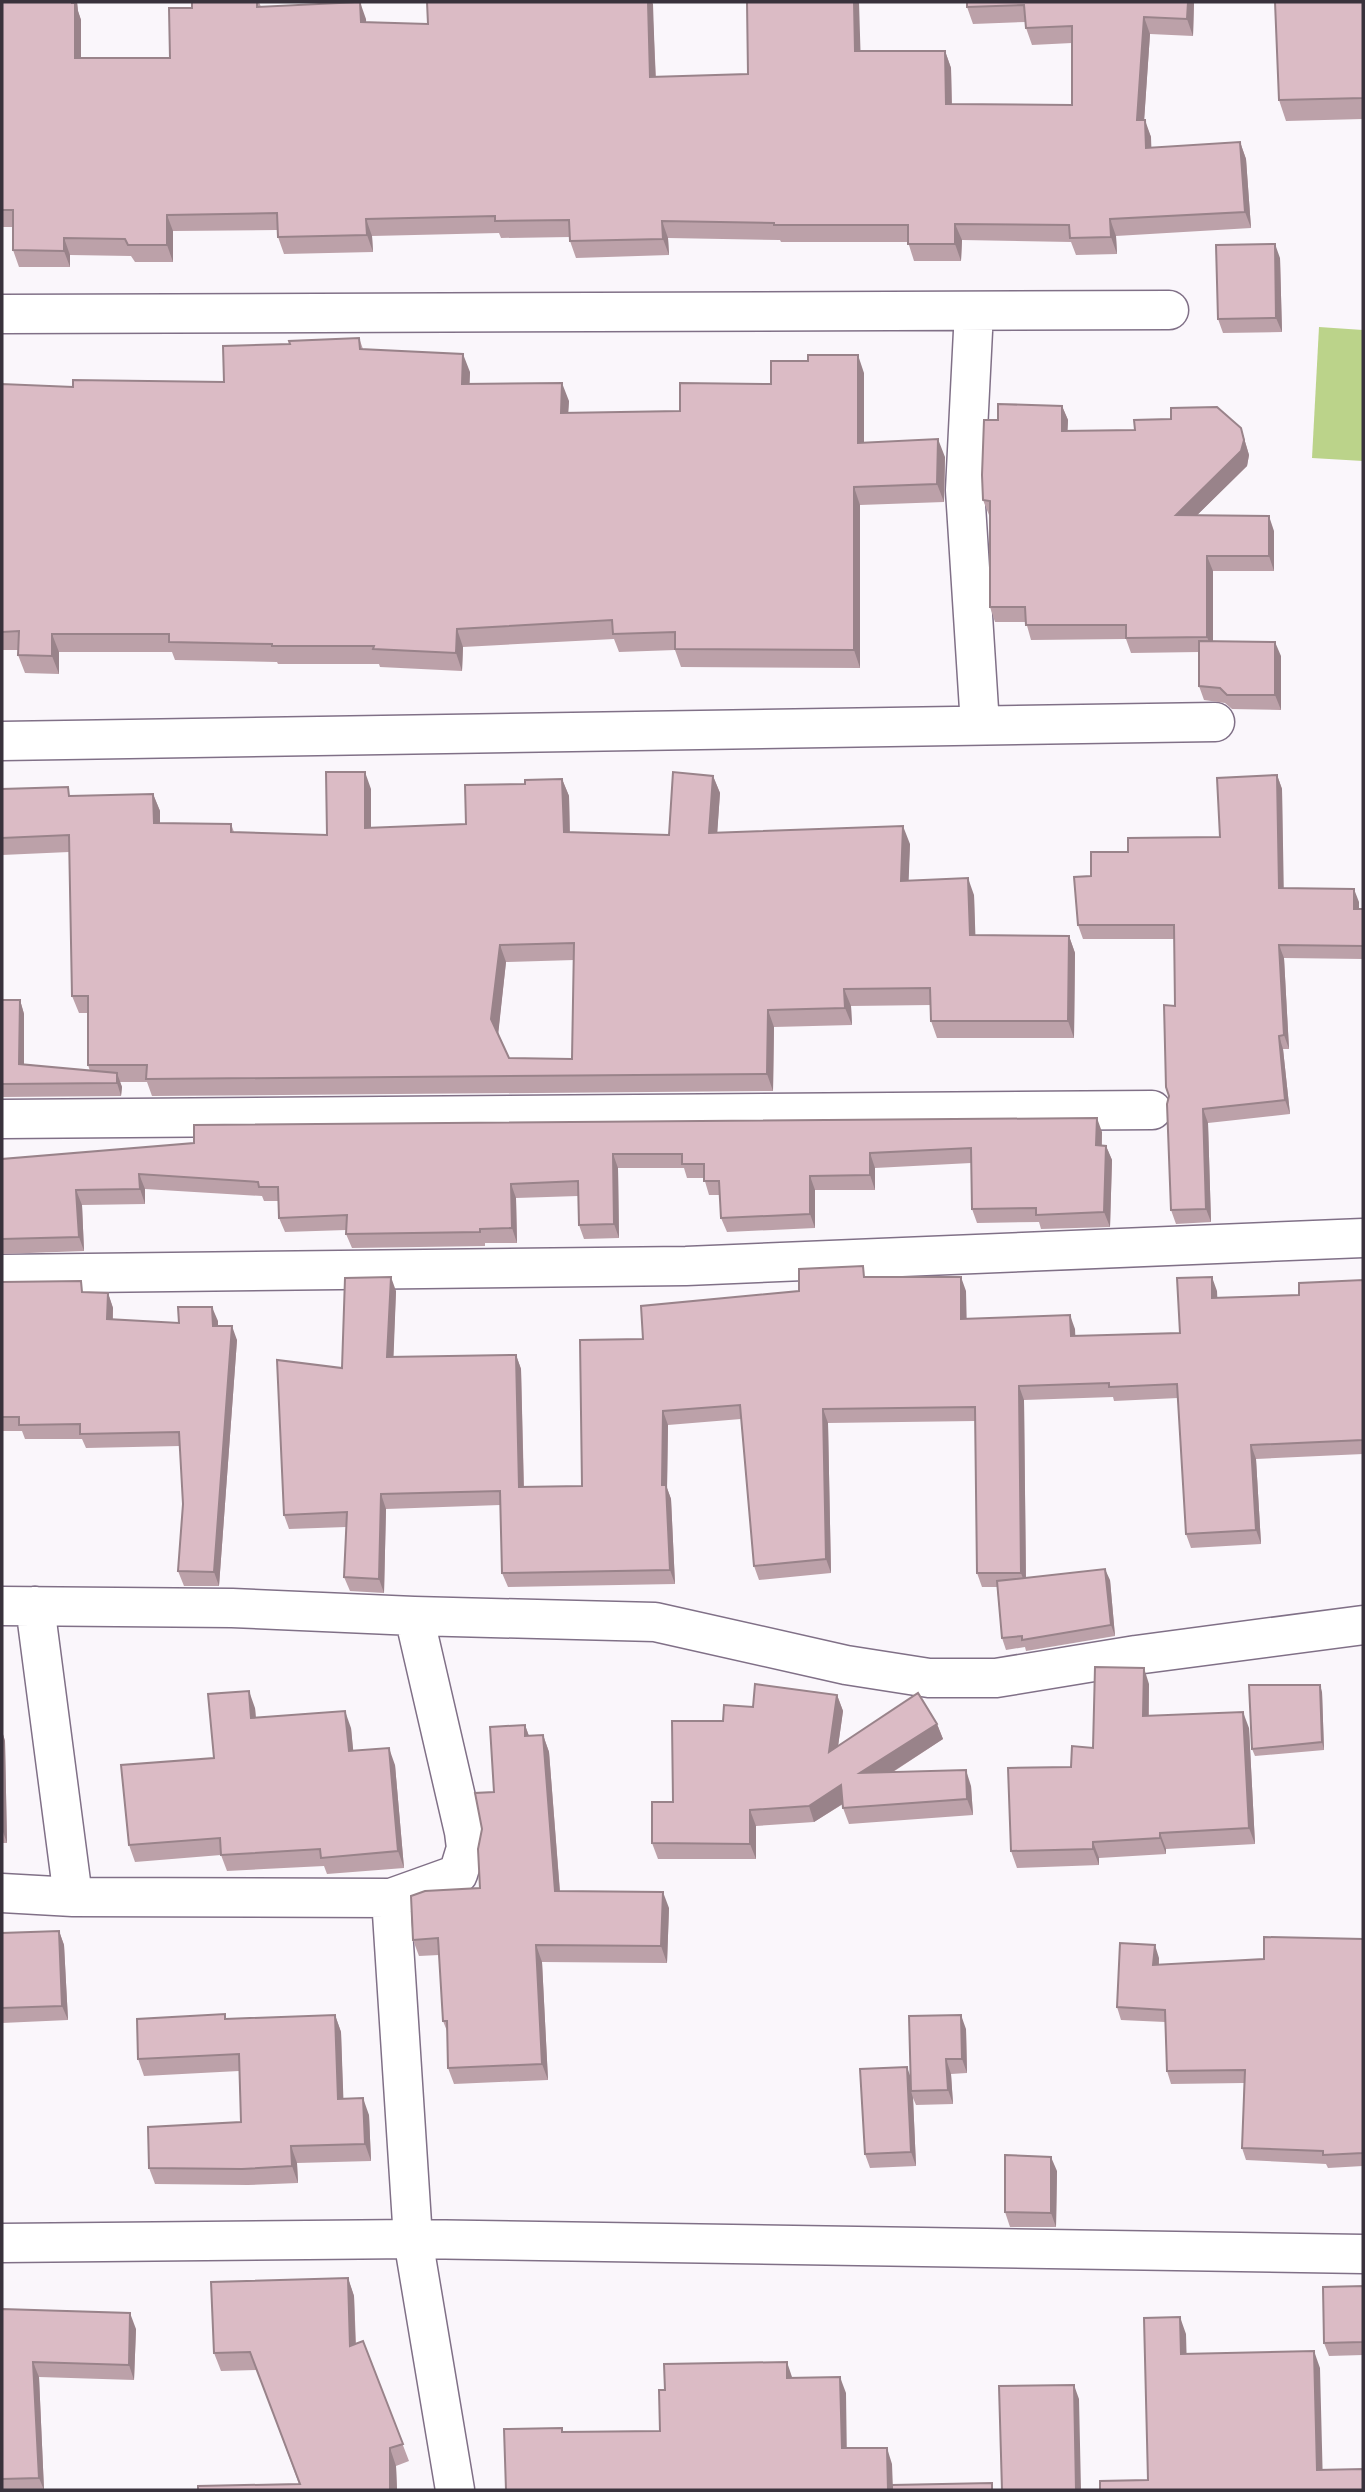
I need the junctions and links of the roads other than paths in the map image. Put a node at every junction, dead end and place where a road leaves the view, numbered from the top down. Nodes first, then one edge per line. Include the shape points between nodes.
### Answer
1 (1168, 310) dead end
2 (974, 311) junction
3 (2, 314) edge
4 (1215, 722) dead end
5 (980, 725) junction
6 (2, 741) edge
7 (1152, 1110) dead end
8 (2, 1119) edge
9 (1363, 1238) edge
10 (2, 1274) edge
11 (18, 1606) edge
12 (414, 1616) junction
13 (1363, 1625) edge
14 (2, 1893) edge
15 (73, 1897) junction
16 (391, 1898) junction
17 (413, 2239) junction
18 (2, 2243) edge
19 (1363, 2254) edge
20 (455, 2490) edge

1 - 2 street
2 - 3 street
2 - 5 street via 965,490
4 - 5 street
5 - 6 street
7 - 8 street
9 - 10 street via 686,1266
11 - 12 street
11 - 15 street
12 - 13 street via 655,1622 846,1665 929,1678 996,1678
12 - 16 street via 466,1848 458,1874
14 - 15 street
15 - 16 street
16 - 17 street
17 - 18 street
17 - 19 street
17 - 20 street

